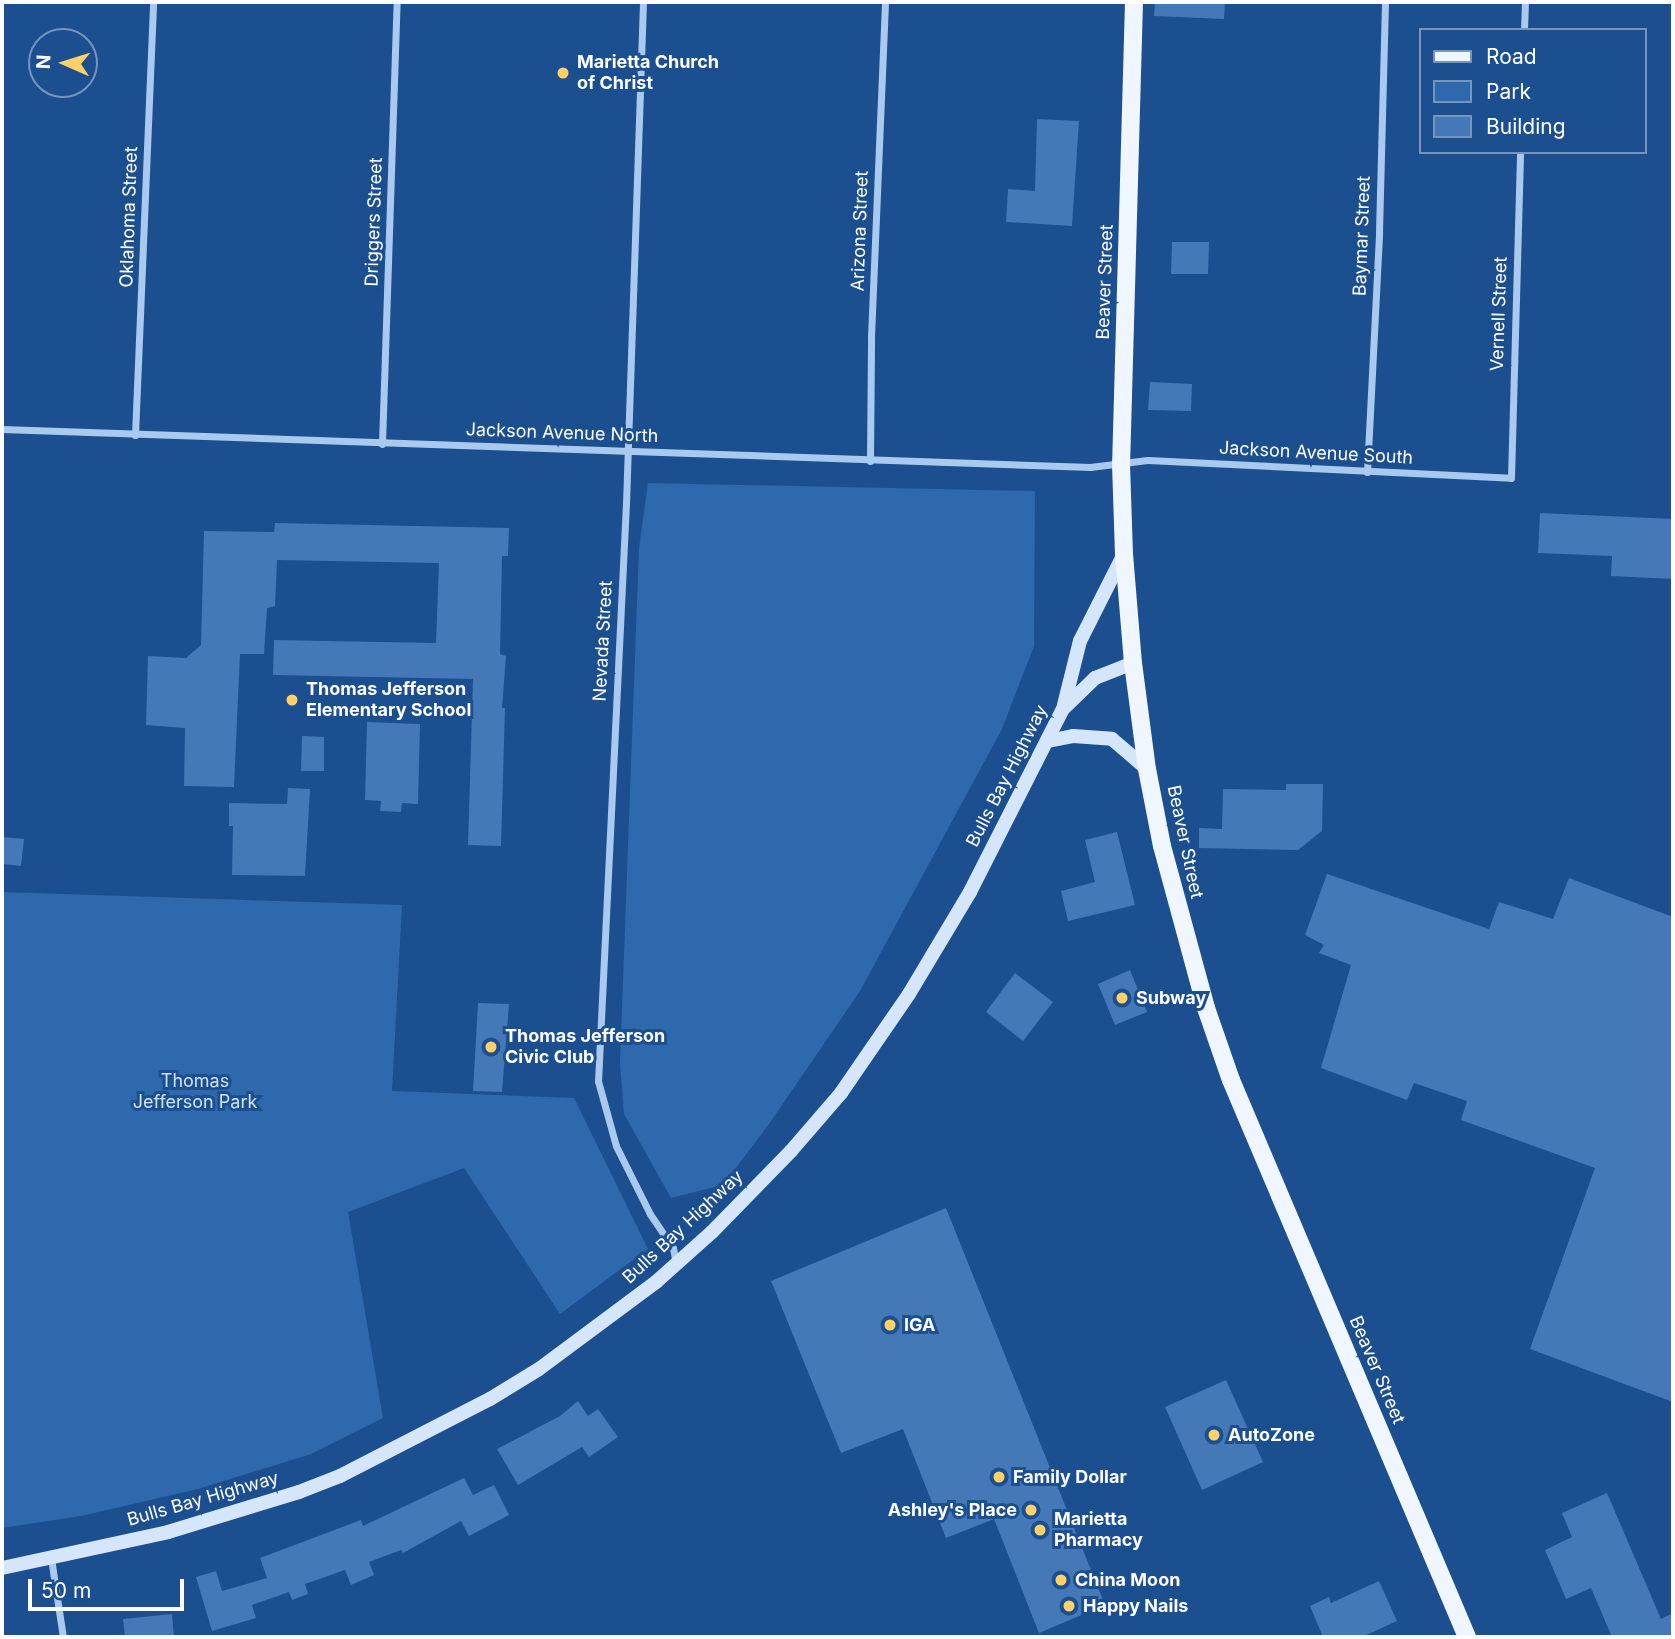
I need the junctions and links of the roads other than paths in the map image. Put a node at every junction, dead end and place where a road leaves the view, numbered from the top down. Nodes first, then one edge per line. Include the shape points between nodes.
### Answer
1 (153, 2) edge
2 (397, 2) edge
3 (643, 2) edge
4 (885, 2) edge
5 (1134, 2) edge
6 (1385, 2) edge
7 (1525, 2) edge
8 (1524, 28) edge
9 (1520, 154) edge
10 (2, 429) edge
11 (135, 435) junction
12 (382, 444) junction
13 (627, 450) junction
14 (870, 461) junction
15 (1121, 464) junction
16 (1367, 472) junction
17 (1510, 478) joint
18 (1124, 554) junction
19 (1133, 663) junction
20 (1063, 709) junction
21 (1048, 741) junction
22 (1147, 769) junction
23 (676, 1263) junction
24 (51, 1558) junction
25 (2, 1568) edge
26 (63, 1637) edge
27 (1467, 1637) edge

1 - 11 street, Oklahoma Street
2 - 12 street, Driggers Street
3 - 13 street, Nevada Street
4 - 14 street, Arizona Street
5 - 15 main road, Beaver Street
6 - 16 street, Baymar Street
7 - 8 street
9 - 17 street, Vernell Street
10 - 11 street, Jackson Avenue North
11 - 12 street, Jackson Avenue North
12 - 13 street, Jackson Avenue North
13 - 14 street, Jackson Avenue North
13 - 23 street, Nevada Street via 598,1081 616,1146 673,1248
14 - 15 street, Jackson Avenue North
15 - 16 street, Jackson Avenue South via 1148,460
15 - 18 main road, Beaver Street
16 - 17 street, Jackson Avenue South
18 - 19 main road, Beaver Street
18 - 20 main road via 1080,641
19 - 20 main road, Bulls Bay Highway via 1095,678
19 - 22 main road, Beaver Street
20 - 21 main road, Bulls Bay Highway
21 - 22 main road via 1073,736 1111,739
21 - 23 main road, Bulls Bay Highway via 970,892 884,1033 791,1151
22 - 27 main road, Beaver Street via 1180,919 1231,1080
23 - 24 main road, Bulls Bay Highway via 539,1369 340,1476 191,1525
24 - 25 main road, Bulls Bay Highway
24 - 26 street

